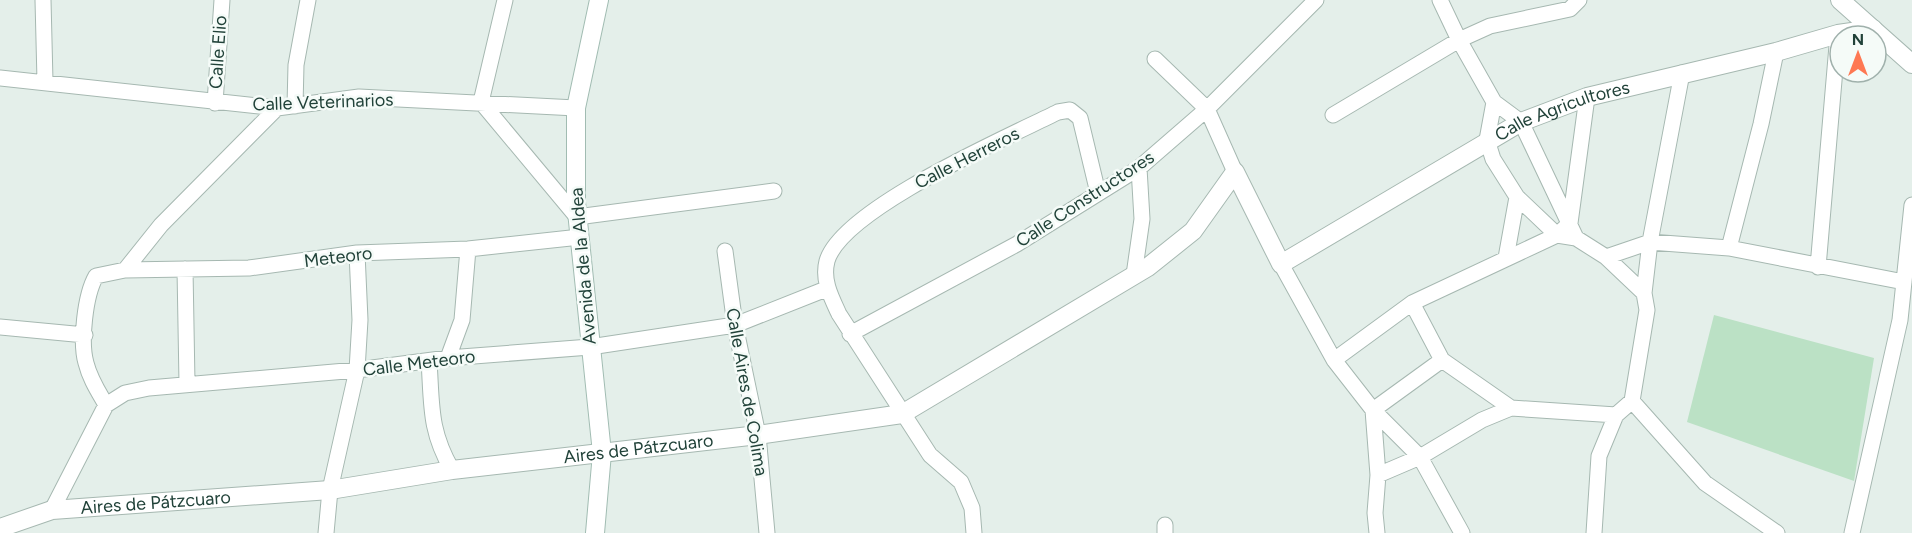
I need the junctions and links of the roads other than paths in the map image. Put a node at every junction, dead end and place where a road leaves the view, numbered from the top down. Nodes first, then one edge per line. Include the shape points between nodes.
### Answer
1 (43, 0) edge
2 (222, 0) edge
3 (308, 0) edge
4 (505, 0) edge
5 (599, 0) edge
6 (1317, 0) edge
7 (1440, 0) edge
8 (1579, 0) edge
9 (1840, 0) edge
10 (1867, 24) edge
11 (1828, 37) edge
12 (1459, 40) junction
13 (1888, 42) edge
14 (1776, 52) junction
15 (1155, 59) dead end
16 (1912, 64) edge
17 (1682, 73) junction
18 (0, 78) edge
19 (45, 81) junction
20 (1834, 84) edge
21 (1587, 97) junction
22 (481, 102) junction
23 (1494, 102) junction
24 (215, 103) junction
25 (295, 106) junction
26 (277, 108) junction
27 (576, 108) junction
28 (1207, 109) junction
29 (1333, 115) dead end
30 (1521, 122) junction
31 (1487, 140) junction
32 (1139, 168) junction
33 (1235, 172) junction
34 (774, 191) dead end
35 (1098, 193) junction
36 (1517, 197) junction
37 (1912, 205) edge
38 (577, 216) junction
39 (1570, 223) junction
40 (1557, 235) junction
41 (580, 237) junction
42 (1576, 238) junction
43 (1650, 242) junction
44 (1729, 248) junction
45 (468, 249) junction
46 (725, 251) dead end
47 (357, 254) junction
48 (1606, 257) junction
49 (1506, 258) junction
50 (1281, 264) junction
51 (1818, 267) junction
52 (185, 269) junction
53 (125, 270) junction
54 (1134, 275) junction
55 (1904, 282) junction
56 (826, 289) junction
57 (1644, 293) junction
58 (1413, 303) junction
59 (1906, 322) edge
60 (735, 325) junction
61 (0, 327) edge
62 (850, 334) junction
63 (85, 335) junction
64 (590, 347) junction
65 (448, 358) junction
66 (1334, 360) junction
67 (1442, 360) junction
68 (429, 361) junction
69 (357, 370) junction
70 (187, 384) junction
71 (1632, 401) junction
72 (106, 405) junction
73 (1511, 408) junction
74 (1373, 410) junction
75 (903, 414) junction
76 (1616, 415) junction
77 (758, 435) junction
78 (602, 453) junction
79 (1420, 457) junction
80 (452, 470) junction
81 (1378, 475) junction
82 (330, 490) junction
83 (52, 510) junction
84 (0, 528) edge
85 (326, 533) edge
86 (595, 533) edge
87 (767, 533) edge
88 (974, 533) edge
89 (1377, 533) edge
90 (1462, 533) edge
91 (1594, 533) edge
92 (1777, 533) edge
93 (1852, 533) edge

1 - 19 street
2 - 24 street, Calle Elio
3 - 25 street via 296,64
4 - 22 street
5 - 27 street, Avenida de la Aldea
6 - 28 street, Calle Constructores
7 - 12 street
8 - 12 street via 1570,9 1490,26
9 - 10 street
11 - 14 street, Calle Agricultores
12 - 23 street
12 - 29 street
13 - 16 street
14 - 17 street, Calle Agricultores
14 - 44 street
15 - 28 street
17 - 21 street, Calle Agricultores
17 - 43 street
18 - 19 street, Calle Veterinarios
19 - 24 street, Calle Veterinarios
20 - 51 street
21 - 30 street, Calle Agricultores
21 - 39 street
22 - 25 street, Calle Veterinarios via 359,97
22 - 27 street, Calle Veterinarios
22 - 38 street
23 - 30 street
23 - 31 street
24 - 26 street, Calle Veterinarios
25 - 26 street, Calle Veterinarios
26 - 53 street via 161,225
27 - 38 street, Avenida de la Aldea
28 - 32 street, Calle Constructores
28 - 33 street
30 - 31 street, Calle Agricultores
30 - 39 street
31 - 36 street via 1493,159
31 - 50 street, Calle Agricultores
32 - 35 street, Calle Constructores
32 - 54 street via 1142,219
33 - 50 street
33 - 54 street, Aires de Pátzcuaro via 1193,231
34 - 38 street
35 - 56 street, Calle Herreros via 1080,118 1070,110 1058,112 897,194 843,237 827,261
35 - 62 street, Calle Constructores via 1017,244
36 - 40 street
36 - 49 street
37 - 55 street
38 - 41 street, Avenida de la Aldea
39 - 40 street
39 - 42 street
40 - 42 street
40 - 49 street
41 - 45 street, Meteoro
41 - 64 street, Avenida de la Aldea
42 - 48 street
43 - 44 street
43 - 48 street
43 - 57 street
44 - 51 street
45 - 47 street, Meteoro
45 - 65 street via 462,320
46 - 60 street, Calle Aires de Colima
47 - 52 street, Meteoro via 249,268
47 - 69 street
48 - 57 street
49 - 58 street
50 - 66 street
51 - 55 street
52 - 53 street, Meteoro
52 - 70 street
53 - 63 street, Meteoro via 96,276 89,287
54 - 75 street, Aires de Pátzcuaro
55 - 59 street
56 - 60 street, Calle Meteoro
56 - 62 street
57 - 71 street via 1647,310
58 - 66 street
58 - 67 street
59 - 93 street
60 - 64 street, Calle Meteoro
60 - 77 street, Calle Aires de Colima
61 - 63 street
62 - 75 street
63 - 72 street via 85,360
64 - 65 street, Calle Meteoro
64 - 78 street, Avenida de la Aldea
65 - 68 street, Calle Meteoro
66 - 74 street
67 - 73 street
67 - 74 street
68 - 69 street, Calle Meteoro
68 - 80 street via 433,427 438,446
69 - 70 street, Calle Meteoro
69 - 82 street
70 - 72 street, Calle Meteoro via 125,393
71 - 76 street
71 - 92 street via 1705,483
72 - 83 street
73 - 76 street
73 - 79 street via 1482,420
74 - 79 street
74 - 81 street
75 - 77 street, Aires de Pátzcuaro
75 - 88 street via 930,455 961,482 972,508
76 - 91 street via 1599,456
77 - 78 street, Aires de Pátzcuaro
77 - 87 street, Calle Aires de Colima
78 - 80 street, Aires de Pátzcuaro
78 - 86 street, Avenida de la Aldea
79 - 81 street
79 - 90 street
80 - 82 street, Aires de Pátzcuaro
81 - 89 street
82 - 83 street, Aires de Pátzcuaro
82 - 85 street
83 - 84 street, Aires de Pátzcuaro

